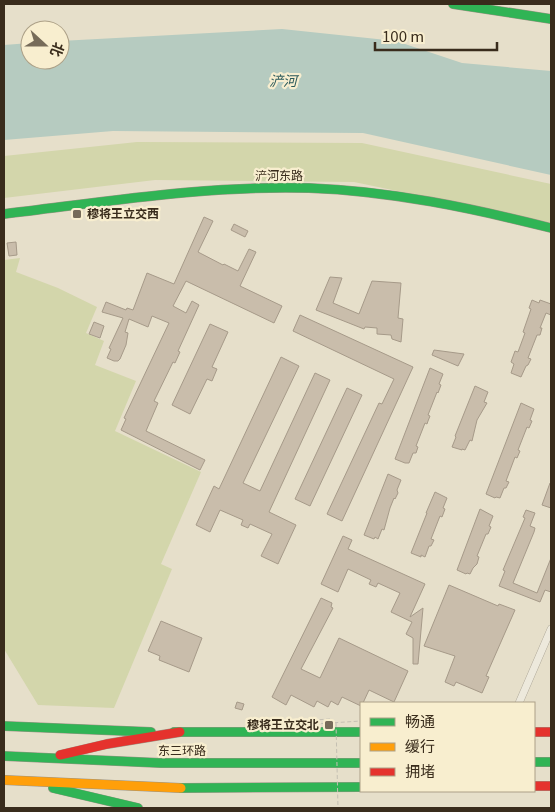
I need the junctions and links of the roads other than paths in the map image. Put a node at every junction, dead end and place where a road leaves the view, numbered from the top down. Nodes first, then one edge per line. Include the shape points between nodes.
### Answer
1 (452, 4) edge
2 (551, 19) edge
3 (4, 214) edge
4 (551, 228) edge
5 (551, 629) edge
6 (519, 702) edge
7 (4, 726) edge
8 (180, 732) junction
9 (360, 732) edge
10 (535, 732) edge
11 (551, 732) edge
12 (4, 756) edge
13 (48, 758) junction
14 (535, 762) edge
15 (551, 762) edge
16 (360, 763) edge
17 (4, 780) edge
18 (36, 783) junction
19 (535, 786) edge
20 (551, 786) edge
21 (360, 787) edge
22 (138, 808) edge

1 - 2 main road
3 - 4 main road, 浐河东路 via 187,192 309,188 422,200
5 - 6 street
7 - 8 main road
8 - 9 main road
8 - 13 main road via 106,744
10 - 11 main road
12 - 13 main road, 东三环路
13 - 16 main road, 东三环路 via 162,764
14 - 15 main road
17 - 18 main road
18 - 21 main road via 173,788
18 - 22 main road
19 - 20 main road

